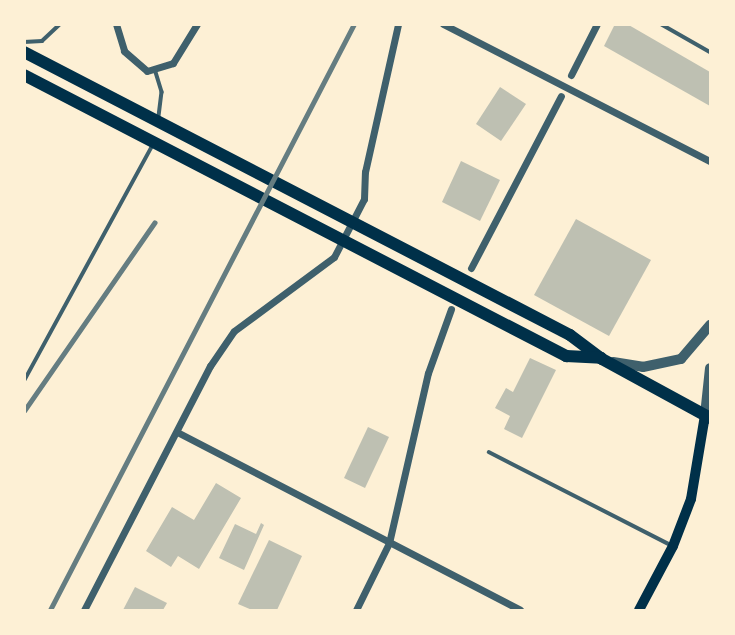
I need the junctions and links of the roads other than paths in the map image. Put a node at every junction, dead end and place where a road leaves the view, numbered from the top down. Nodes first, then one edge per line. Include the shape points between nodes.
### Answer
1 (60, 24) edge
2 (116, 24) edge
3 (197, 24) edge
4 (398, 24) edge
5 (443, 24) edge
6 (597, 24) edge
7 (660, 24) edge
8 (24, 42) edge
9 (24, 52) edge
10 (710, 52) edge
11 (155, 69) junction
12 (24, 75) edge
13 (571, 75) dead end
14 (561, 96) dead end
15 (710, 161) edge
16 (471, 268) dead end
17 (451, 309) dead end
18 (710, 325) edge
19 (604, 360) junction
20 (710, 368) edge
21 (24, 381) edge
22 (708, 417) edge
23 (179, 433) junction
24 (489, 452) dead end
25 (389, 543) junction
26 (673, 546) junction
27 (85, 611) edge
28 (356, 611) edge
29 (520, 611) edge
30 (639, 611) edge

1 - 8 lane via 42,41
2 - 11 street via 124,51 136,65
3 - 11 street via 173,63
4 - 23 street via 365,172 364,199 334,257 234,331 210,366
5 - 15 street
6 - 13 street
7 - 10 lane
9 - 19 main road via 516,306 570,335
11 - 21 lane via 161,108 149,158
12 - 19 main road via 566,356
14 - 16 street
17 - 25 street via 428,373
18 - 19 street via 681,359 643,367
19 - 22 main road
20 - 22 street
22 - 26 main road via 691,499
23 - 25 street
23 - 27 street
24 - 26 lane
25 - 28 street
25 - 29 street
26 - 30 main road

